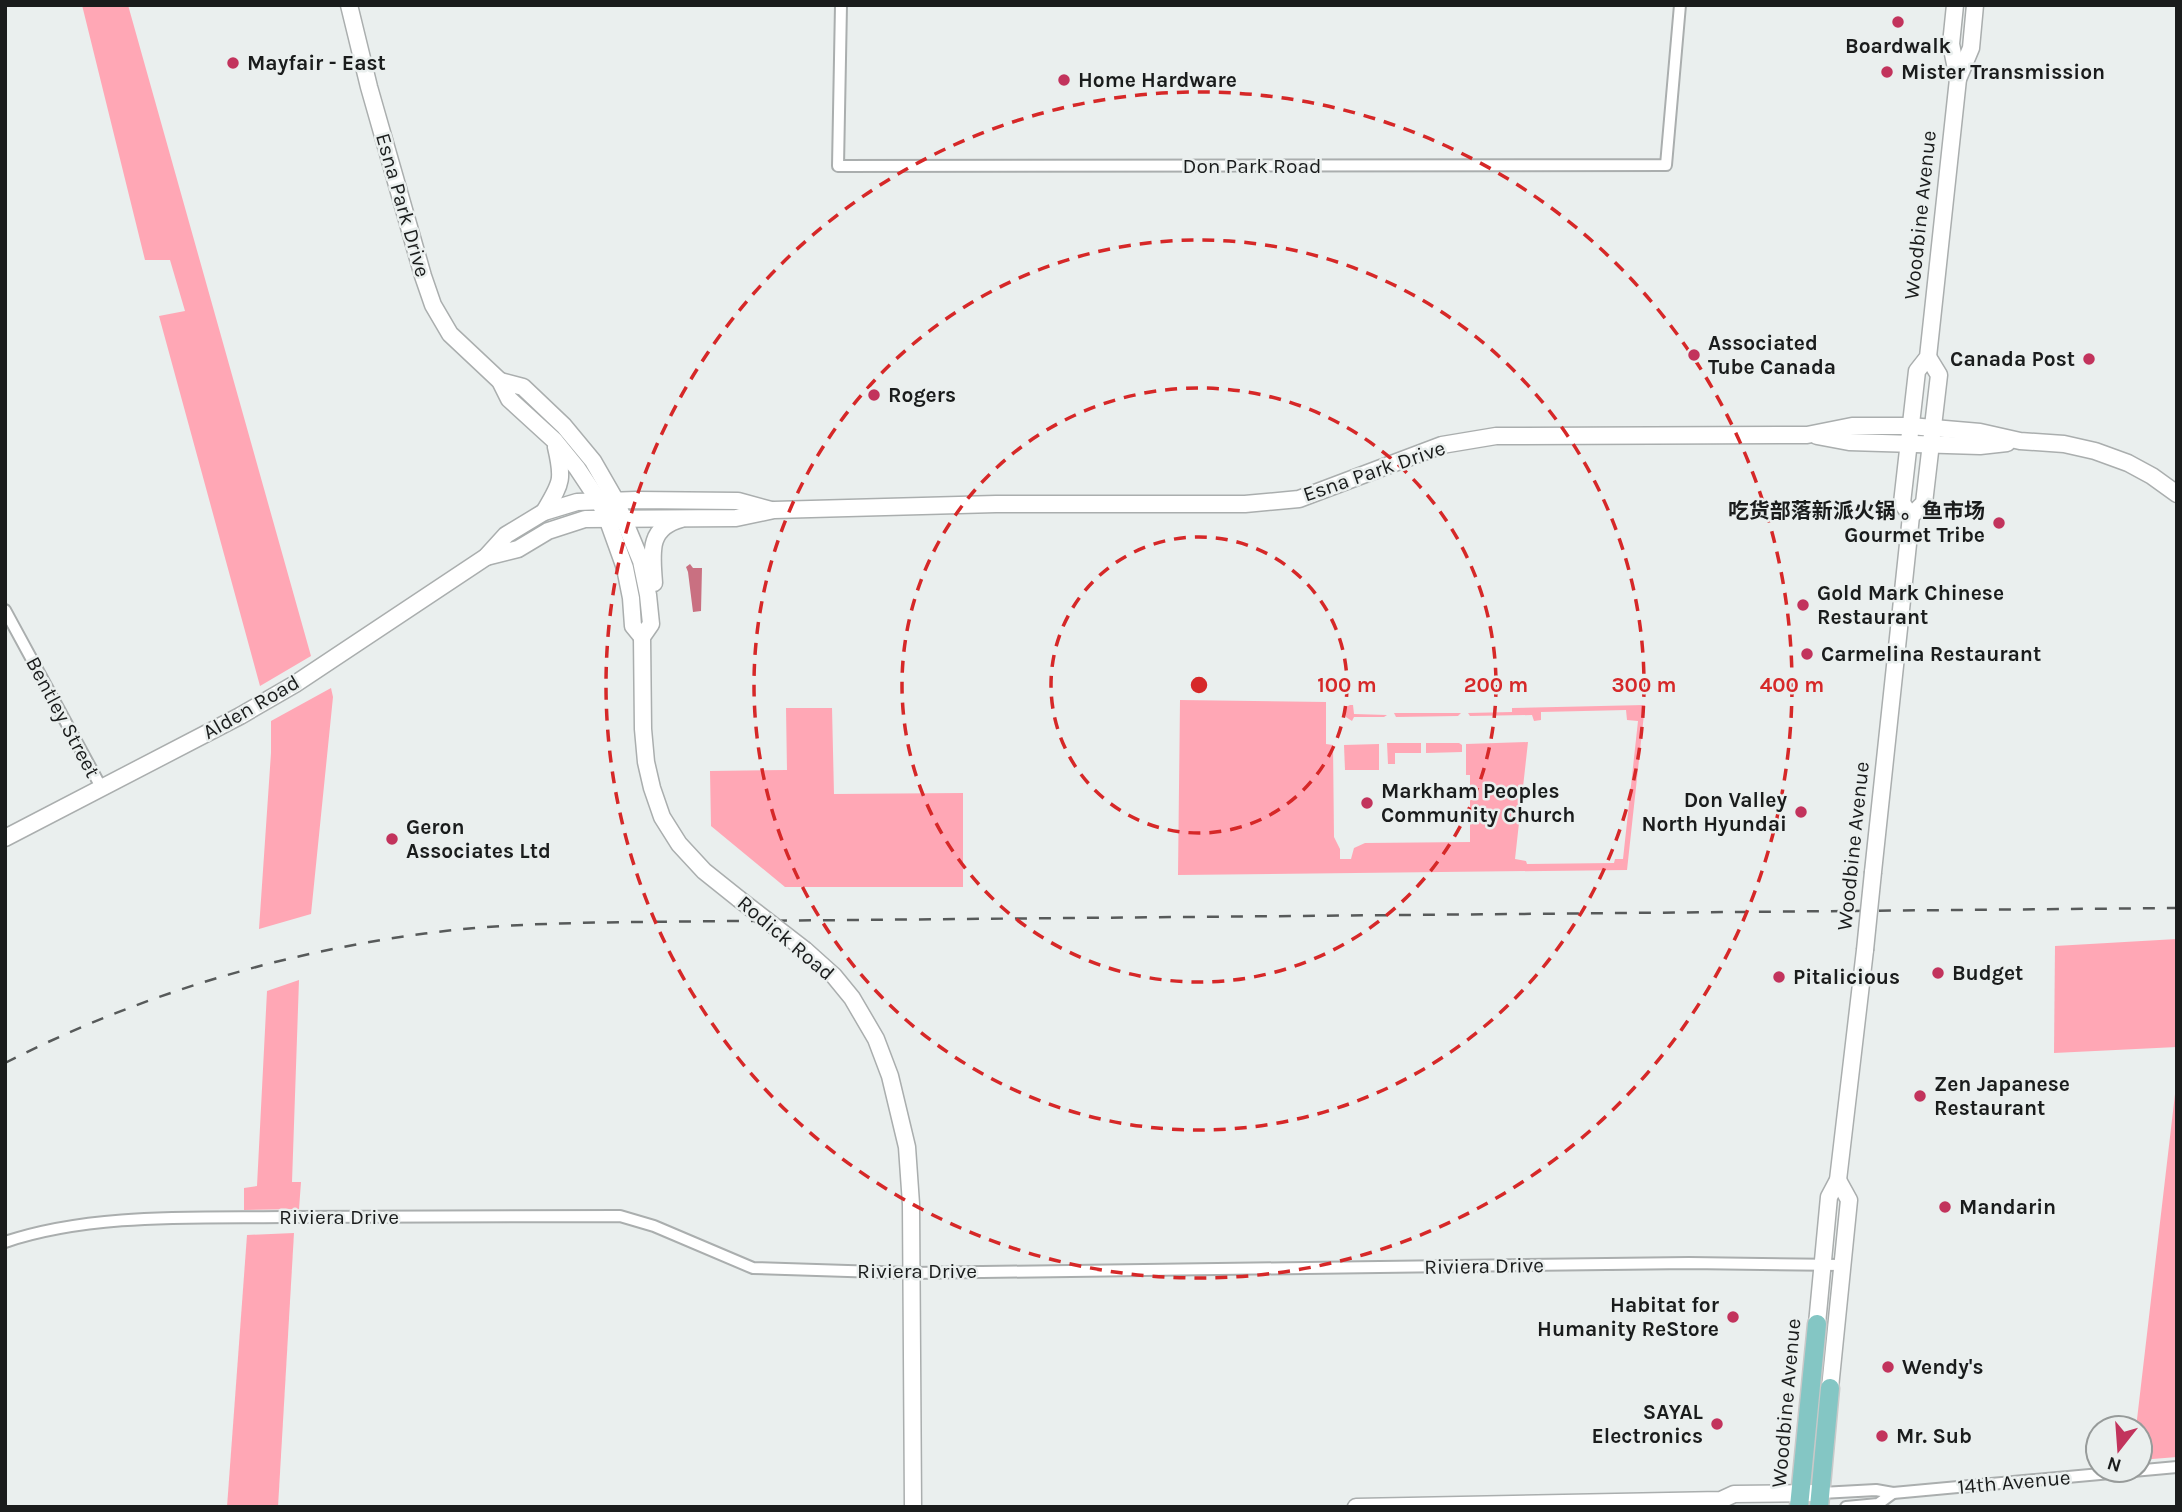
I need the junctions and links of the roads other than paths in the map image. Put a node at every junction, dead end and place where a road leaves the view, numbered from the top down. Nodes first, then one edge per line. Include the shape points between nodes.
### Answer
1 (349, 5) edge
2 (841, 5) edge
3 (1680, 5) edge
4 (1955, 5) edge
5 (1975, 5) edge
6 (1958, 79) junction
7 (1928, 357) junction
8 (500, 381) junction
9 (1910, 426) junction
10 (1933, 427) junction
11 (1807, 435) junction
12 (555, 441) junction
13 (2020, 441) junction
14 (1909, 443) junction
15 (1930, 444) junction
16 (2177, 494) edge
17 (607, 501) junction
18 (774, 510) junction
19 (544, 512) junction
20 (1911, 516) junction
21 (615, 518) junction
22 (687, 518) junction
23 (486, 557) junction
24 (5, 610) edge
25 (646, 630) junction
26 (101, 788) junction
27 (5, 838) edge
28 (1838, 1180) junction
29 (5, 1242) edge
30 (1822, 1264) junction
31 (1842, 1265) junction
32 (910, 1273) junction
33 (1817, 1324) joint
34 (1830, 1388) joint
35 (1807, 1425) junction
36 (1827, 1429) junction
37 (2177, 1467) edge
38 (1893, 1493) junction
39 (1800, 1500) edge
40 (1820, 1500) edge
41 (1725, 1503) edge
42 (913, 1507) edge
43 (1356, 1507) edge
44 (1846, 1507) edge

1 - 8 main road, Esna Park Drive via 433,305 450,334
2 - 3 street, Don Park Road via 838,166 1666,165
4 - 6 main road, Woodbine Avenue via 1951,44
5 - 6 main road, Woodbine Avenue via 1970,48
6 - 7 main road, Woodbine Avenue
7 - 9 main road, Woodbine Avenue via 1917,372
7 - 10 main road, Woodbine Avenue via 1939,375
8 - 12 main road, Esna Park Drive via 509,399
8 - 17 main road, Esna Park Drive via 523,387 564,426 606,481
9 - 10 main road, Esna Park Drive
9 - 11 main road, Esna Park Drive via 1852,426
9 - 14 main road, Woodbine Avenue
10 - 13 main road, Esna Park Drive
10 - 15 main road, Woodbine Avenue
11 - 14 main road, Esna Park Drive via 1849,442
11 - 18 main road, Esna Park Drive via 1496,436 1442,445 1298,499 1245,503
12 - 17 main road, Esna Park Drive
12 - 19 main road via 561,484
13 - 15 main road, Esna Park Drive via 1980,446
13 - 16 main road via 2064,443 2095,451 2128,463
14 - 15 main road, Esna Park Drive
14 - 20 main road, Woodbine Avenue via 1902,503
15 - 20 main road, Woodbine Avenue via 1924,503
17 - 18 main road, Esna Park Drive via 738,501
17 - 19 main road, Alden Road via 577,502
17 - 21 main road, Esna Park Drive
18 - 22 main road, Esna Park Drive via 736,519
19 - 23 main road, Alden Road via 506,535
20 - 28 main road, Woodbine Avenue, bridge
21 - 22 main road, Esna Park Drive
21 - 23 main road, Alden Road via 585,519 548,531 517,549
21 - 25 main road, Rodick Road via 633,626
22 - 25 main road via 666,523 657,536 652,553 655,590
23 - 26 main road, Alden Road via 295,684
24 - 26 street, Bentley Street
25 - 32 main road, Rodick Road, bridge via 646,762 662,817 692,860 834,976 876,1039 907,1147
26 - 27 main road, Alden Road
28 - 30 main road, Woodbine Avenue via 1829,1197
28 - 31 main road, Woodbine Avenue via 1849,1200
29 - 32 street, Riviera Drive via 34,1232 110,1221 620,1216 753,1268
30 - 31 street, Riviera Drive
30 - 32 street, Riviera Drive
30 - 33 main road, Woodbine Avenue
31 - 34 main road, Woodbine Avenue
32 - 42 main road, Rodick Road
33 - 35 main road, Woodbine Avenue
34 - 36 main road, Woodbine Avenue
35 - 36 main road
35 - 39 main road, Woodbine Avenue
36 - 40 main road, Woodbine Avenue
37 - 38 street, 14th Avenue
38 - 40 street, 14th Avenue via 1877,1490
38 - 44 street, 14th Avenue via 1878,1504
39 - 40 main road, 14th Avenue
39 - 41 main road, 14th Avenue via 1734,1494
41 - 43 main road, 14th Avenue

